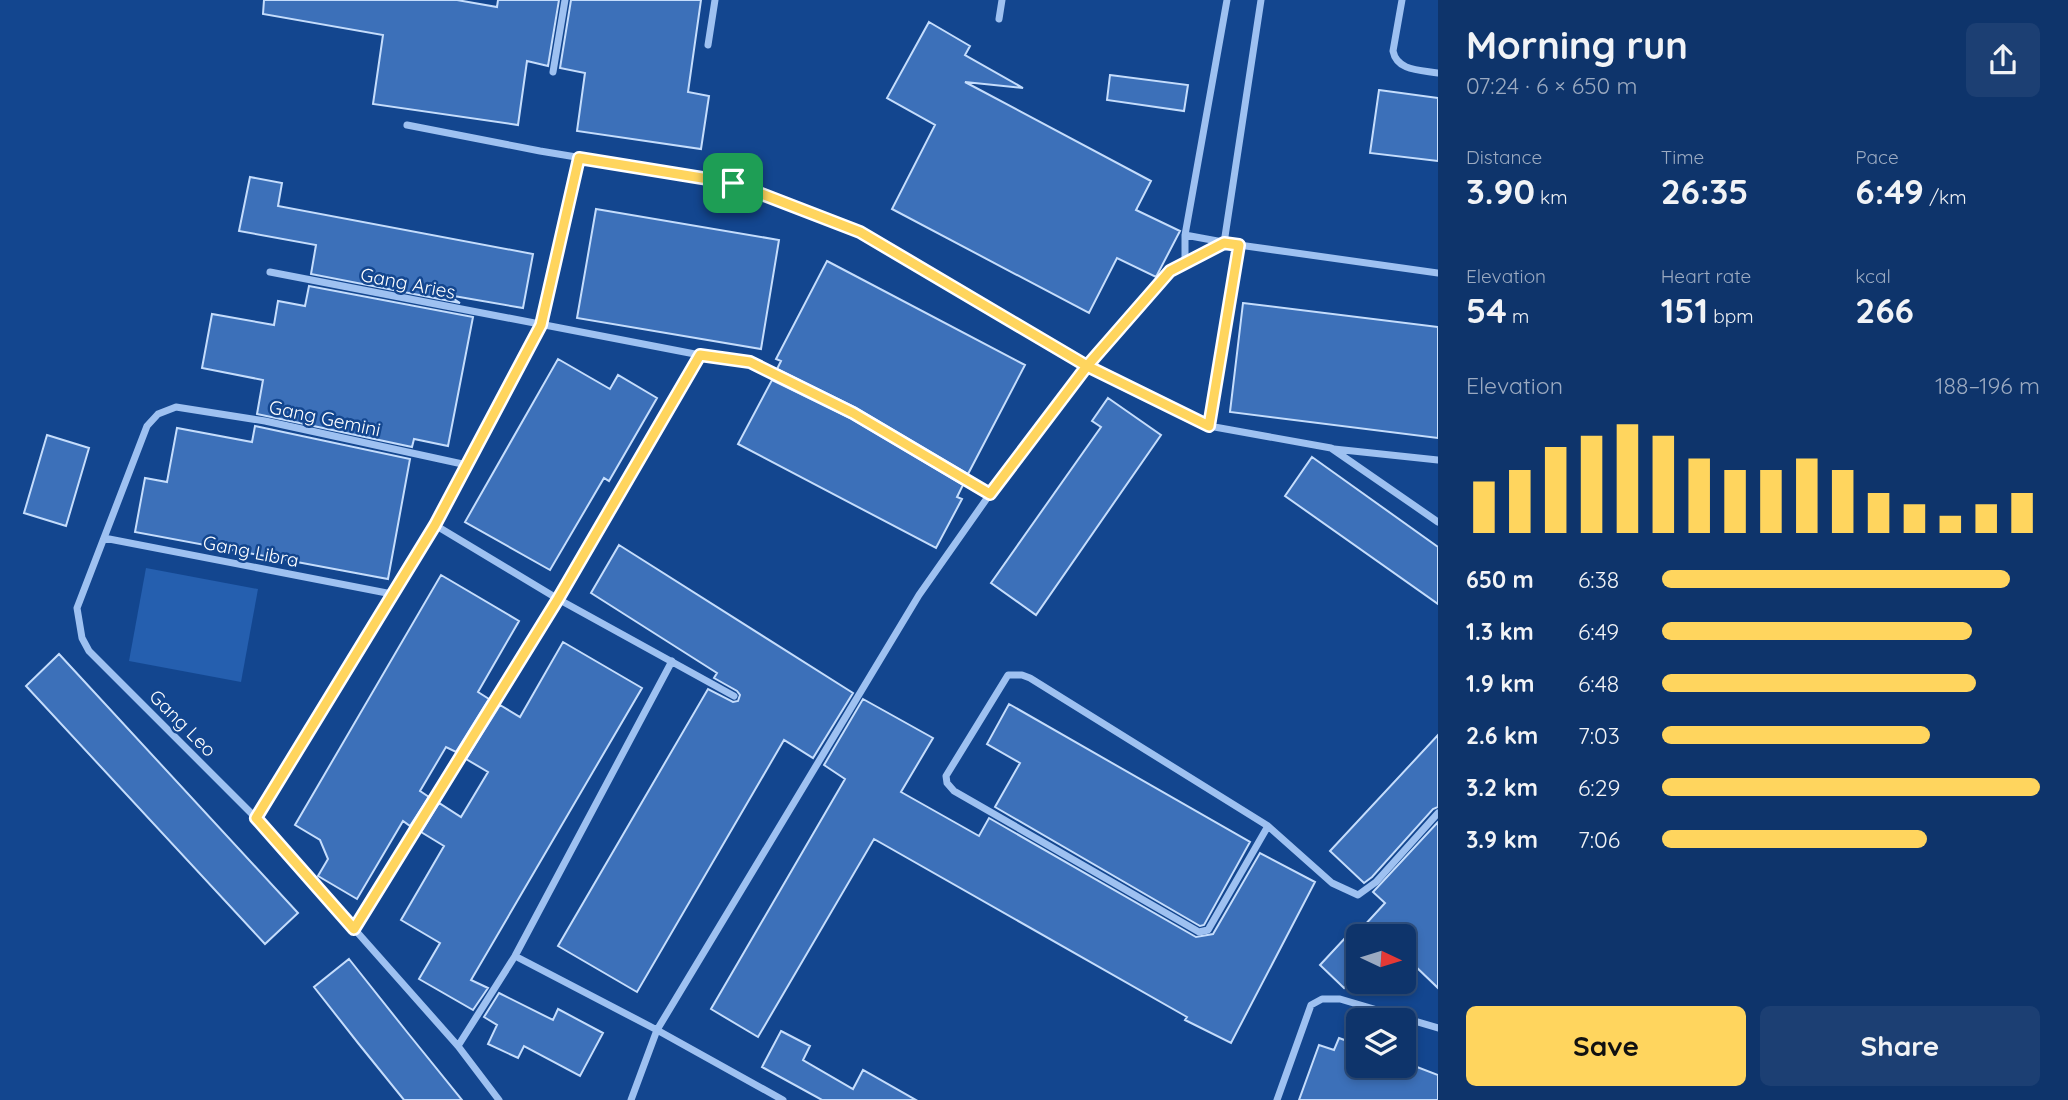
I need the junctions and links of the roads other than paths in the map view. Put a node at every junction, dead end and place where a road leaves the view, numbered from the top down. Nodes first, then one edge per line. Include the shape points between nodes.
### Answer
1 (565, 0) edge
2 (715, 0) edge
3 (1002, 0) edge
4 (1227, 0) edge
5 (1261, 0) edge
6 (1402, 0) edge
7 (999, 19) dead end
8 (708, 45) dead end
9 (553, 72) dead end
10 (1438, 73) edge
11 (407, 125) dead end
12 (579, 158) junction
13 (1185, 235) junction
14 (1224, 243) junction
15 (1239, 245) junction
16 (1185, 263) junction
17 (270, 272) dead end
18 (1438, 273) edge
19 (541, 325) junction
20 (700, 355) junction
21 (1087, 366) junction
22 (1209, 426) junction
23 (1331, 448) junction
24 (1438, 460) edge
25 (467, 465) junction
26 (990, 494) junction
27 (1438, 522) edge
28 (435, 525) junction
29 (104, 538) junction
30 (392, 594) junction
31 (558, 599) junction
32 (672, 662) junction
33 (734, 696) dead end
34 (1438, 813) edge
35 (256, 818) junction
36 (1268, 827) junction
37 (354, 929) junction
38 (514, 956) junction
39 (1438, 1028) edge
40 (657, 1030) junction
41 (458, 1046) junction
42 (499, 1100) edge
43 (631, 1100) edge
44 (783, 1100) edge
45 (1277, 1100) edge

1 - 9 street
2 - 8 street
3 - 7 street
4 - 13 street
5 - 14 street
6 - 10 street via 1394,58 1403,66
11 - 12 street
12 - 19 street
12 - 21 street via 733,183 860,232
13 - 14 street
13 - 16 street
14 - 15 street
14 - 16 street
15 - 18 street
15 - 22 street
16 - 21 street via 1170,271
17 - 19 street, Gang Aries
19 - 20 street, Gang Aries
19 - 25 street
20 - 26 street, Gang Aries via 750,362 853,413
20 - 31 street
21 - 22 street
21 - 26 street
22 - 23 street
23 - 24 street
23 - 27 street
25 - 28 street
25 - 29 street, Gang Gemini via 265,421 176,407 158,414 147,426
26 - 40 street via 919,595
28 - 30 street
28 - 31 street
29 - 30 street, Gang Libra
29 - 35 street, Gang Leo via 77,608 89,651
30 - 35 street
31 - 32 street
31 - 37 street
32 - 33 street
32 - 38 street
34 - 36 street via 1376,882 1358,895 1332,883
35 - 37 street, Gang Leo
36 - 36 street via 1021,675 1008,675 946,776 954,791 1199,932 1208,930
37 - 41 street, Gang Leo
38 - 40 street
38 - 41 street
39 - 45 street via 1340,999 1322,999 1311,1005
40 - 43 street
40 - 44 street
41 - 42 street, Gang Leo

